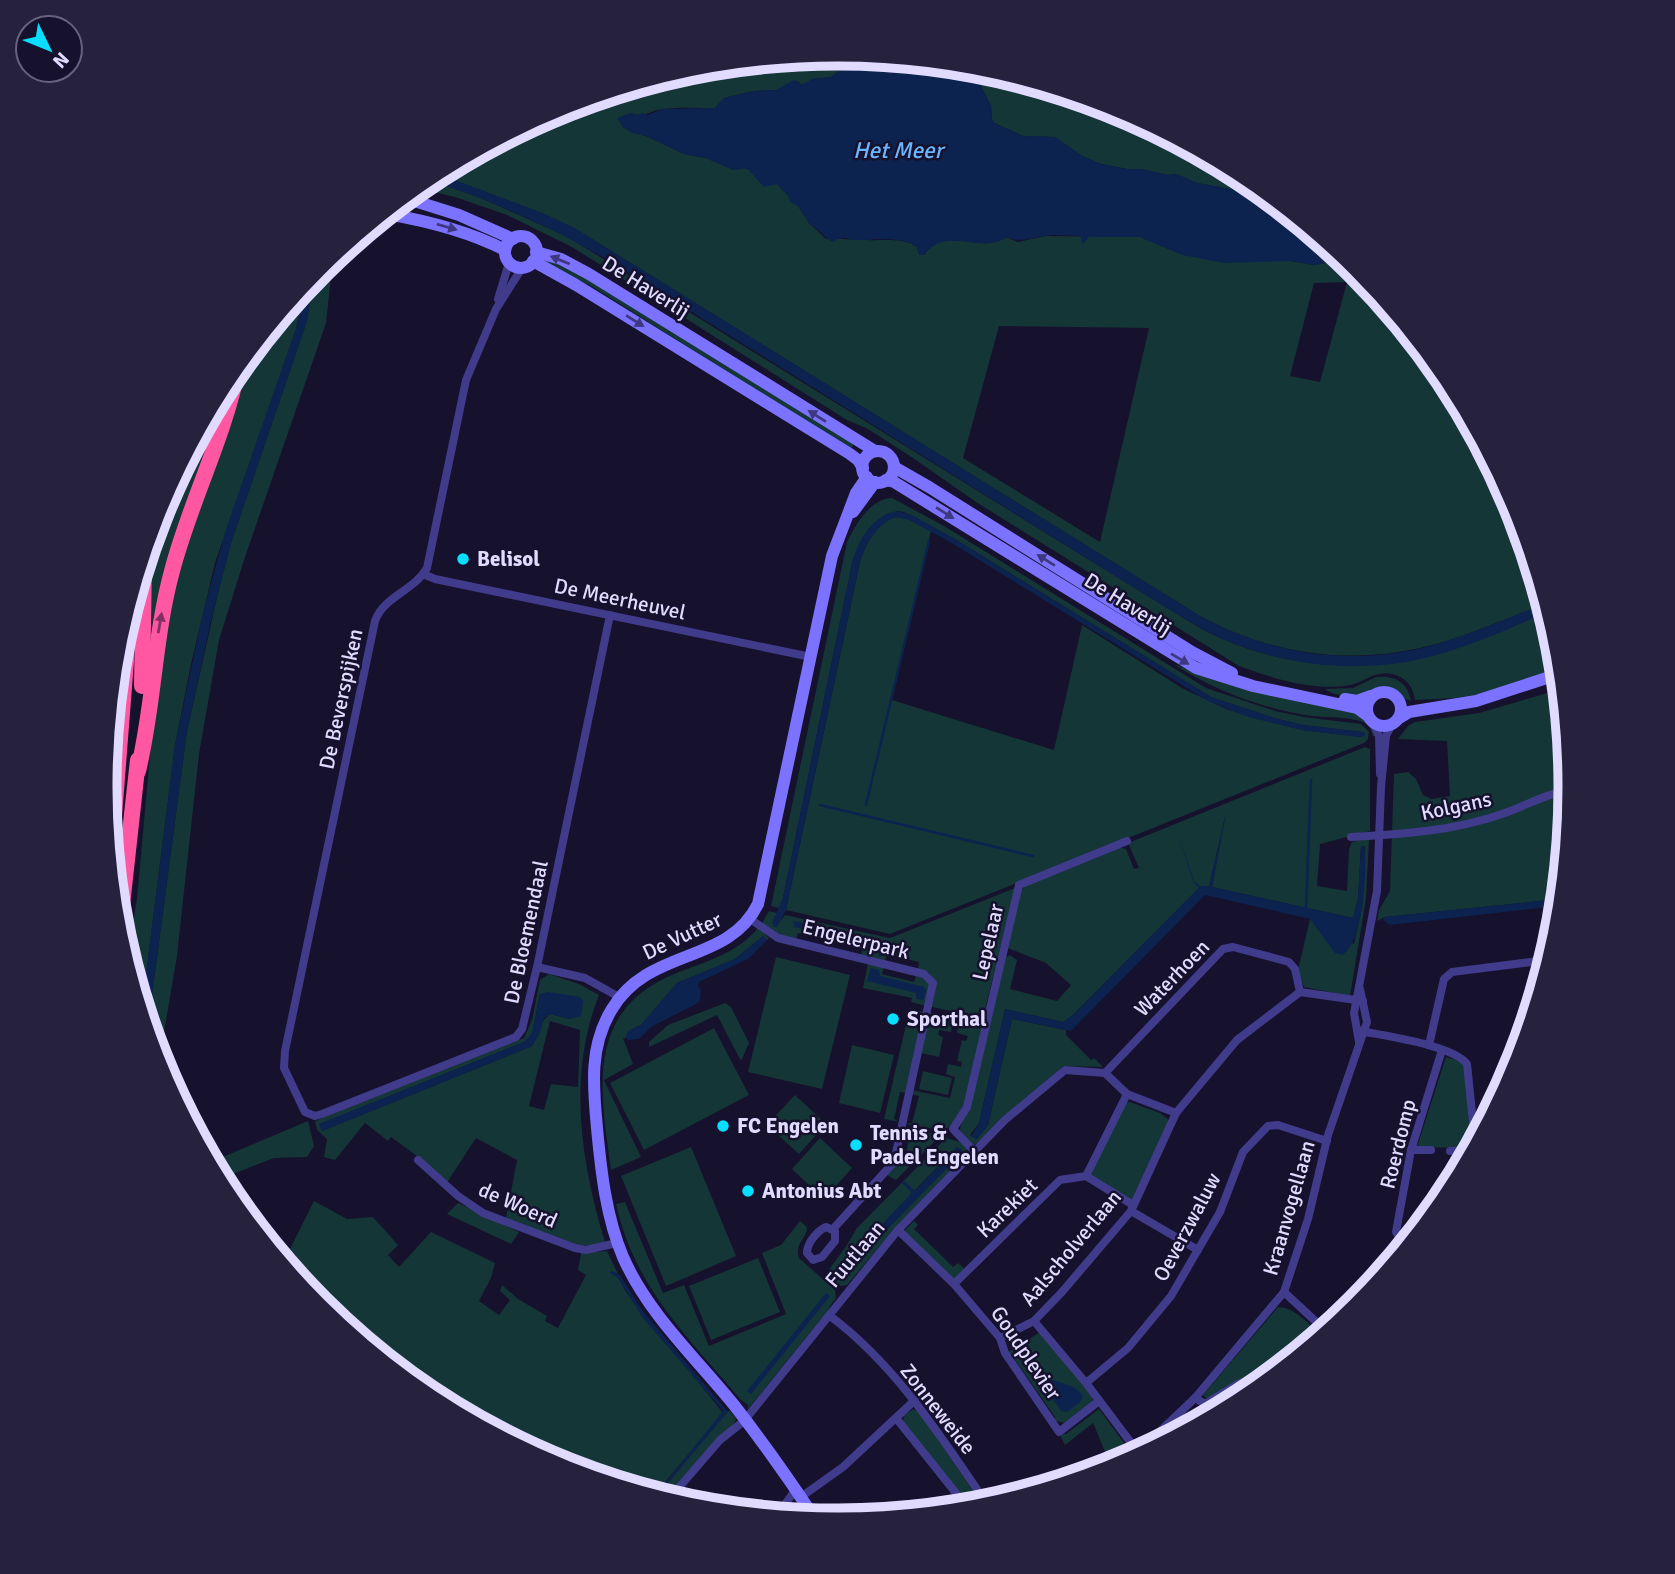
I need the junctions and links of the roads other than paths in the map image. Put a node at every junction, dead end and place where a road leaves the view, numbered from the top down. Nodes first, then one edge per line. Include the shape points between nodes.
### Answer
1 (417, 202) edge
2 (398, 216) edge
3 (513, 239) junction
4 (505, 250) junction
5 (531, 260) junction
6 (509, 263) junction
7 (496, 309) junction
8 (229, 403) edge
9 (875, 451) junction
10 (894, 467) junction
11 (873, 477) junction
12 (424, 574) junction
13 (144, 595) edge
14 (610, 615) junction
15 (811, 657) junction
16 (1549, 677) edge
17 (124, 685) edge
18 (1493, 695) junction
19 (1371, 696) junction
20 (1399, 699) junction
21 (1371, 719) junction
22 (1396, 721) junction
23 (138, 771) junction
24 (1381, 787) junction
25 (117, 792) edge
26 (1558, 792) edge
27 (1379, 835) junction
28 (1351, 837) dead end
29 (1127, 841) dead end
30 (124, 888) edge
31 (750, 919) junction
32 (1536, 961) edge
33 (537, 967) junction
34 (1300, 992) junction
35 (620, 997) junction
36 (1360, 1001) junction
37 (1361, 1031) junction
38 (1429, 1045) junction
39 (1442, 1050) junction
40 (1105, 1073) junction
41 (1127, 1094) junction
42 (1177, 1113) junction
43 (310, 1115) joint
44 (1473, 1125) edge
45 (1327, 1141) junction
46 (1410, 1150) junction
47 (1431, 1150) dead end
48 (974, 1151) junction
49 (1450, 1151) dead end
50 (1459, 1151) edge
51 (418, 1160) dead end
52 (1086, 1176) junction
53 (1132, 1208) junction
54 (833, 1229) dead end
55 (898, 1230) junction
56 (1399, 1238) edge
57 (617, 1243) junction
58 (1198, 1250) junction
59 (954, 1284) junction
60 (1284, 1292) junction
61 (830, 1316) junction
62 (1034, 1321) junction
63 (1318, 1324) edge
64 (1000, 1338) junction
65 (1244, 1382) edge
66 (1086, 1383) junction
67 (1195, 1398) junction
68 (915, 1400) junction
69 (1099, 1401) junction
70 (896, 1418) junction
71 (744, 1421) junction
72 (1168, 1426) edge
73 (1130, 1445) edge
74 (677, 1489) edge
75 (798, 1493) junction
76 (981, 1493) edge
77 (961, 1497) edge
78 (786, 1506) edge
79 (807, 1507) edge

1 - 3 street
2 -> 4 street via 462,232
3 - 4 street
3 - 5 street via 521,237 534,244
4 - 6 street
5 - 6 street
5 - 7 street
9 -> 5 street, De Haverlij via 589,274 561,259
5 -> 11 street, De Haverlij via 850,454
6 - 7 street
7 - 12 street via 466,380
23 -> 8 highway via 171,573
9 - 10 street, De Haverlij via 889,455
9 - 11 street via 866,457
10 - 11 street
19 -> 10 street, De Haverlij via 1357,701 1281,689 1215,666
11 - 15 street, De Vutter via 843,527 832,556
11 -> 21 street, De Haverlij via 894,482 1196,668 1253,687 1357,708
12 - 14 street, De Meerheuvel
12 - 43 street, De Beverspijken via 379,611 355,715 285,1051 284,1068
13 - 23 highway
14 - 15 street, De Meerheuvel
14 - 33 street, De Bloemendaal
15 - 31 street, De Vutter via 761,895
16 - 18 street
17 - 25 highway
18 - 20 street via 1408,704
18 - 22 street via 1409,712
19 - 20 street via 1386,691
19 - 21 street via 1367,705
20 - 22 street via 1402,710
21 - 22 street via 1381,726
21 - 24 street, Kraanvogellaan via 1379,736
22 - 24 street, Kraanvogellaan via 1386,736
23 - 30 highway
24 - 27 street, Kraanvogellaan
26 - 27 street, Kolgans via 1468,823
27 - 28 street, Kolgans
27 - 36 street, Kraanvogellaan via 1377,891
29 - 48 street, Lepelaar via 1019,885 967,1107 953,1129
31 - 35 street, De Vutter via 722,942 646,973
31 - 54 street, Engelerpark via 778,938 924,974 933,983 894,1161
32 - 38 street via 1452,972 1444,979
33 - 35 street via 585,978
33 - 43 street, De Bloemendaal via 516,1037
34 - 36 street
34 - 40 street, Waterhoen via 1289,962 1233,947 1223,949
34 - 42 street, Aalscholverlaan via 1237,1040
35 - 57 street, De Vutter via 603,1024 593,1070 601,1165
36 - 37 street, Kraanvogellaan via 1354,1013
37 - 38 street
37 - 45 street, Kraanvogellaan
38 - 39 street
39 - 44 street via 1461,1056 1467,1064
39 - 46 street, Roerdomp
40 - 41 street
40 - 48 street, Fuutlaan via 1065,1070
41 - 42 street
41 - 52 street
42 - 53 street, Aalscholverlaan
45 - 58 street, Oeverzwaluw via 1268,1126 1243,1152 1220,1212
45 - 60 street, Kraanvogellaan
46 - 47 street
46 - 56 street, Roerdomp via 1396,1232
48 - 55 street, Fuutlaan
49 - 50 street
51 - 57 street, de Woerd via 483,1213 575,1248 598,1249
52 - 53 street
52 - 59 street, Karekiet via 1060,1180
53 - 58 street
53 - 62 street, Aalscholverlaan
55 - 59 street, Goudplevier
55 - 61 street, Fuutlaan
57 - 71 street, De Vutter via 647,1301
58 - 66 street, Oeverzwaluw via 1171,1296 1137,1337
59 - 64 street, Goudplevier
60 - 63 street
60 - 67 street, Kraanvogellaan
61 - 68 street, Zonneweide
61 - 71 street, Fuutlaan
62 - 64 street, Aalscholverlaan
62 - 66 street, Goudplevier
64 - 69 street, Goudplevier via 1004,1353 1059,1432
65 - 67 street via 1205,1404
66 - 69 street, Goudplevier
67 - 72 street, Kraanvogellaan
68 - 70 street
68 - 76 street, Zonneweide
69 - 73 street, Goudplevier
70 - 75 street via 843,1467
70 - 77 street, Zonneweide
71 - 74 street, Fuutlaan via 720,1440
71 - 75 street, De Vutter
75 - 78 street
75 - 79 street, De Vutter

